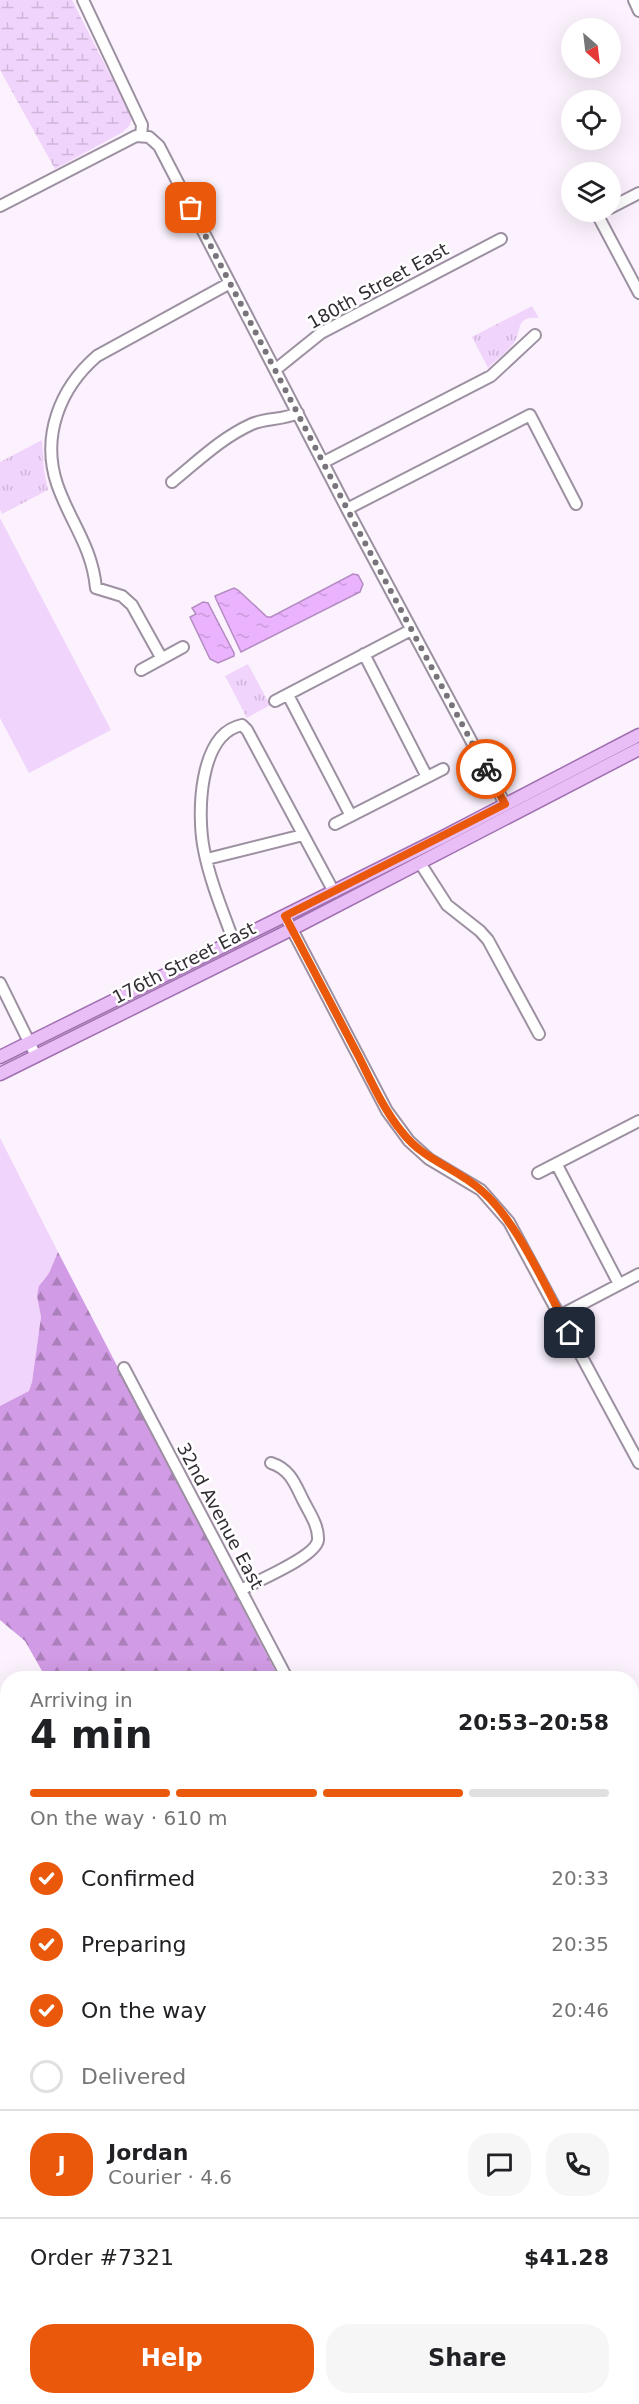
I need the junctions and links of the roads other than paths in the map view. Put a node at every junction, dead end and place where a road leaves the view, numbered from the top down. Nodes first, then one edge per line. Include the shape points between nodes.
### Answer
1 (83, 0) edge
2 (634, 0) edge
3 (639, 11) edge
4 (141, 136) junction
5 (639, 193) edge
6 (621, 202) edge
7 (0, 206) edge
8 (604, 222) edge
9 (501, 239) dead end
10 (230, 283) junction
11 (639, 293) edge
12 (535, 335) dead end
13 (275, 370) junction
14 (298, 414) junction
15 (324, 462) junction
16 (172, 482) dead end
17 (576, 504) dead end
18 (347, 509) junction
19 (411, 630) junction
20 (183, 647) dead end
21 (364, 654) junction
22 (162, 659) junction
23 (141, 670) dead end
24 (288, 694) junction
25 (275, 701) dead end
26 (639, 735) edge
27 (639, 749) edge
28 (443, 769) dead end
29 (427, 777) junction
30 (505, 804) junction
31 (351, 816) junction
32 (335, 824) dead end
33 (303, 835) junction
34 (458, 843) junction
35 (207, 859) junction
36 (420, 864) junction
37 (334, 892) junction
38 (285, 916) junction
39 (292, 929) junction
40 (234, 942) junction
41 (0, 984) edge
42 (539, 1034) dead end
43 (30, 1043) junction
44 (36, 1056) junction
45 (0, 1057) edge
46 (0, 1074) edge
47 (639, 1122) edge
48 (557, 1165) junction
49 (538, 1173) dead end
50 (639, 1274) edge
51 (618, 1284) junction
52 (561, 1315) junction
53 (124, 1368) dead end
54 (271, 1463) dead end
55 (639, 1463) edge
56 (241, 1590) junction
57 (284, 1671) edge

1 - 4 street via 142,125
2 - 3 street
4 - 7 street
4 - 10 street via 149,137 159,146
5 - 6 street
8 - 11 street
9 - 13 street, 180th Street East via 321,333
10 - 13 street
10 - 22 street via 97,356 79,372 55,415 55,478 84,540 96,588 122,596 132,605
12 - 15 street via 491,376
13 - 14 street
14 - 15 street
14 - 16 street via 254,423 223,440
15 - 18 street
17 - 18 street via 530,415
18 - 19 street
19 - 21 street
19 - 30 street
20 - 22 street
21 - 24 street
21 - 29 street
22 - 23 street
24 - 25 street
24 - 31 street
26 - 30 main road, 176th Street East
27 - 34 main road, 176th Street East
28 - 29 street
29 - 31 street
30 - 34 main road via 503,812 464,833
30 - 37 main road, 176th Street East
31 - 32 street
33 - 35 street
33 - 35 street via 247,730 242,725 235,726 216,742 202,788
33 - 37 street
34 - 36 main road, 176th Street East
35 - 40 street
36 - 39 main road, 176th Street East
36 - 42 street via 447,905 488,940
37 - 38 main road, 176th Street East
38 - 39 street
38 - 40 main road, 176th Street East
39 - 44 main road, 176th Street East
39 - 52 street via 392,1118 429,1159 464,1178 494,1202
40 - 43 main road, 176th Street East
41 - 43 street
43 - 44 street
43 - 45 main road, 176th Street East
44 - 46 main road, 176th Street East
47 - 48 street
48 - 49 street
48 - 51 street
50 - 51 street
51 - 52 street
52 - 55 street
53 - 56 street, 32nd Avenue East
54 - 56 street via 281,1466 291,1477 315,1523 318,1538 305,1556
56 - 57 street, 32nd Avenue East

